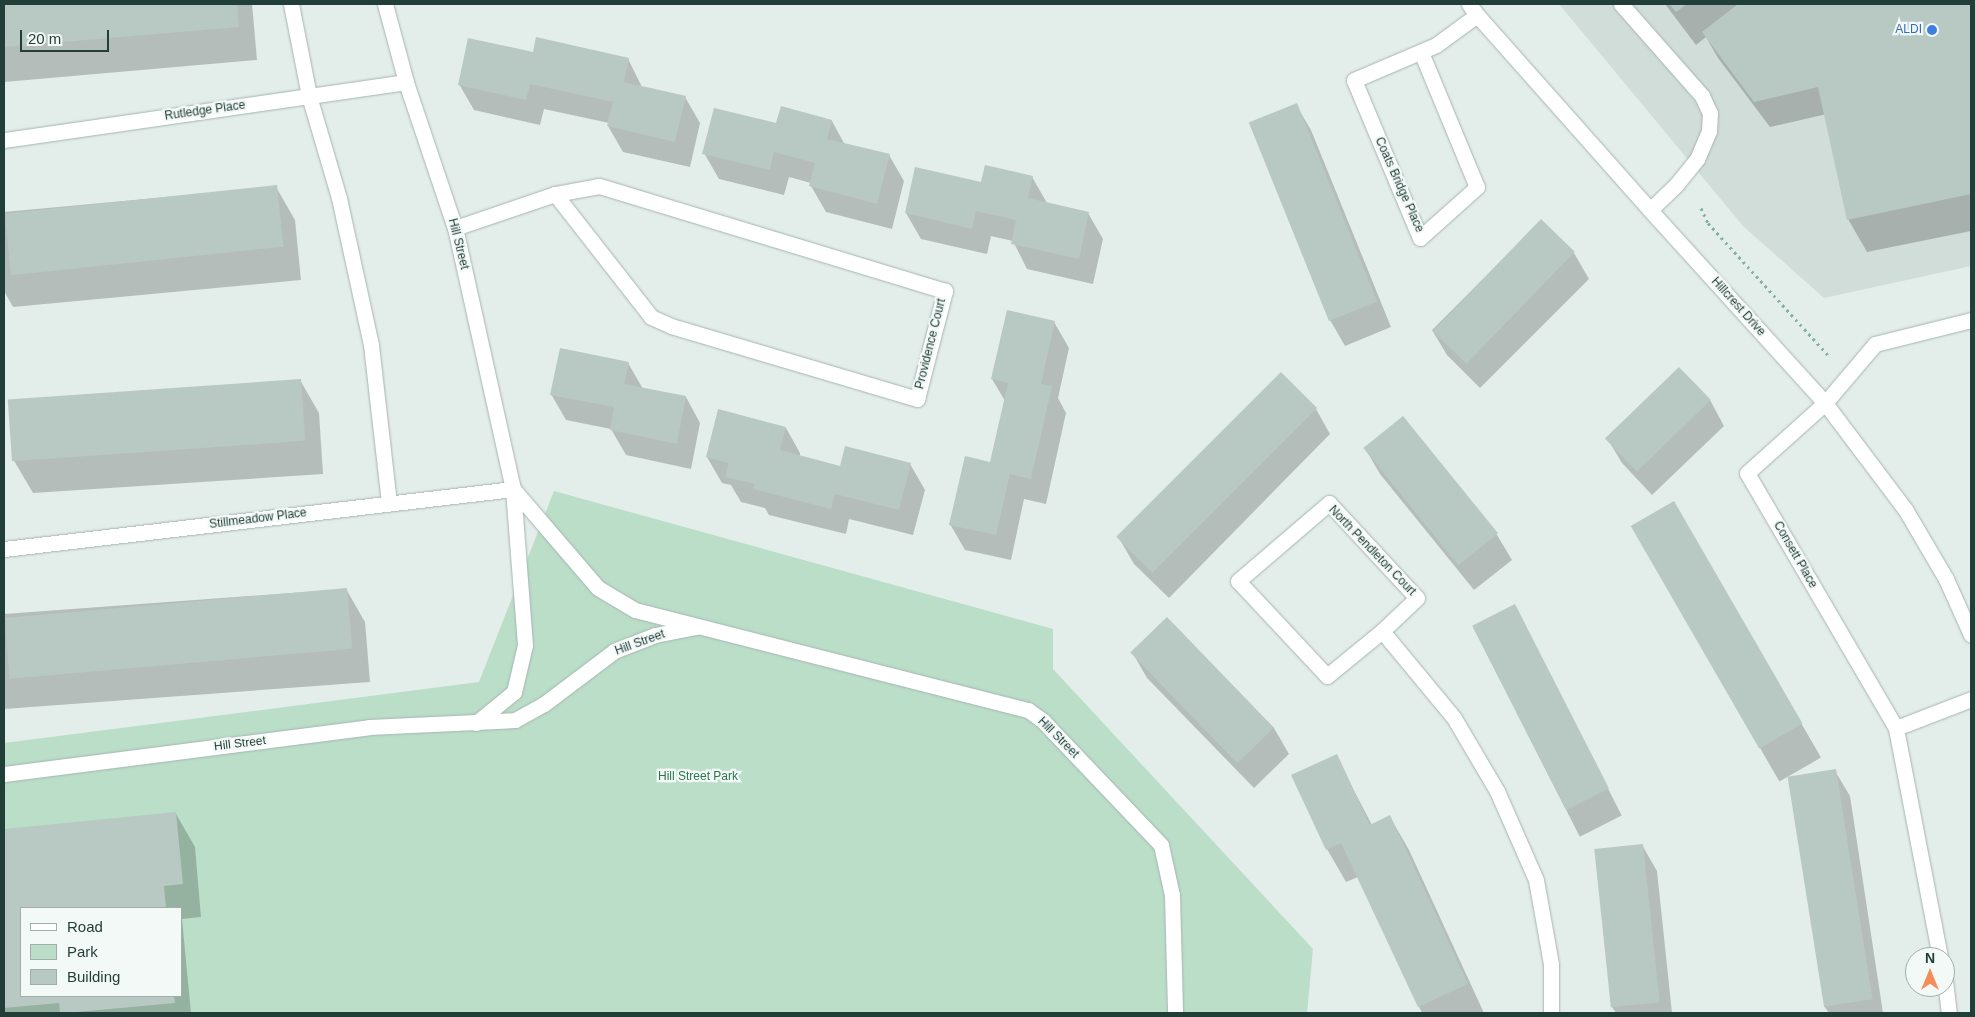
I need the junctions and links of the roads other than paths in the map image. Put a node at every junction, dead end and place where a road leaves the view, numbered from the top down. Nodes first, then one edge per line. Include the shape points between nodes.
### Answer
1 (292, 4) edge
2 (385, 4) edge
3 (1621, 4) edge
4 (1473, 10) edge
5 (1421, 52) junction
6 (406, 82) junction
7 (310, 96) junction
8 (4, 140) edge
9 (555, 194) junction
10 (1650, 210) junction
11 (455, 228) junction
12 (1971, 320) edge
13 (1825, 402) junction
14 (513, 489) junction
15 (389, 503) junction
16 (4, 549) edge
17 (703, 626) junction
18 (1382, 631) junction
19 (1971, 635) edge
20 (1971, 698) edge
21 (476, 723) junction
22 (1896, 728) junction
23 (4, 774) edge
24 (1938, 947) edge
25 (1947, 997) edge
26 (1175, 1013) edge
27 (1551, 1013) edge
28 (1949, 1013) edge

1 - 7 street
2 - 6 street, Hill Street
3 - 10 street via 1702,96 1710,113 1709,131 1697,159
4 - 5 street, Coats Bridge Place via 1436,46
4 - 10 street, Hillcrest Drive
5 - 5 street, Coats Bridge Place via 1354,80 1420,238 1477,187
6 - 7 street, Rutledge Place
6 - 11 street, Hill Street
7 - 8 street, Rutledge Place
7 - 15 street via 339,198 371,345
9 - 9 street, Providence Court via 599,186 945,291 917,399 671,326 651,317
9 - 11 street, Providence Court
10 - 13 street, Hillcrest Drive
11 - 14 street, Hill Street
12 - 13 street via 1875,344
13 - 19 street, Hillcrest Drive via 1904,509 1946,579
13 - 22 street, Consett Place via 1747,473
14 - 15 street, Stillmeadow Place
14 - 17 street, Hill Street via 598,588 636,610
14 - 21 street, Hill Street via 525,645 514,692
15 - 16 street, Stillmeadow Place
17 - 21 street, Hill Street via 655,635 614,651 544,704 515,720
17 - 26 street, Hill Street via 1028,710 1043,720 1161,845 1172,895
18 - 18 street, North Pendleton Court via 1416,598 1329,503 1238,581 1327,676
18 - 27 street via 1454,718 1497,791 1536,880 1551,964
20 - 22 street
21 - 23 street, Hill Street via 369,728
22 - 24 street, Consett Place
25 - 28 street

